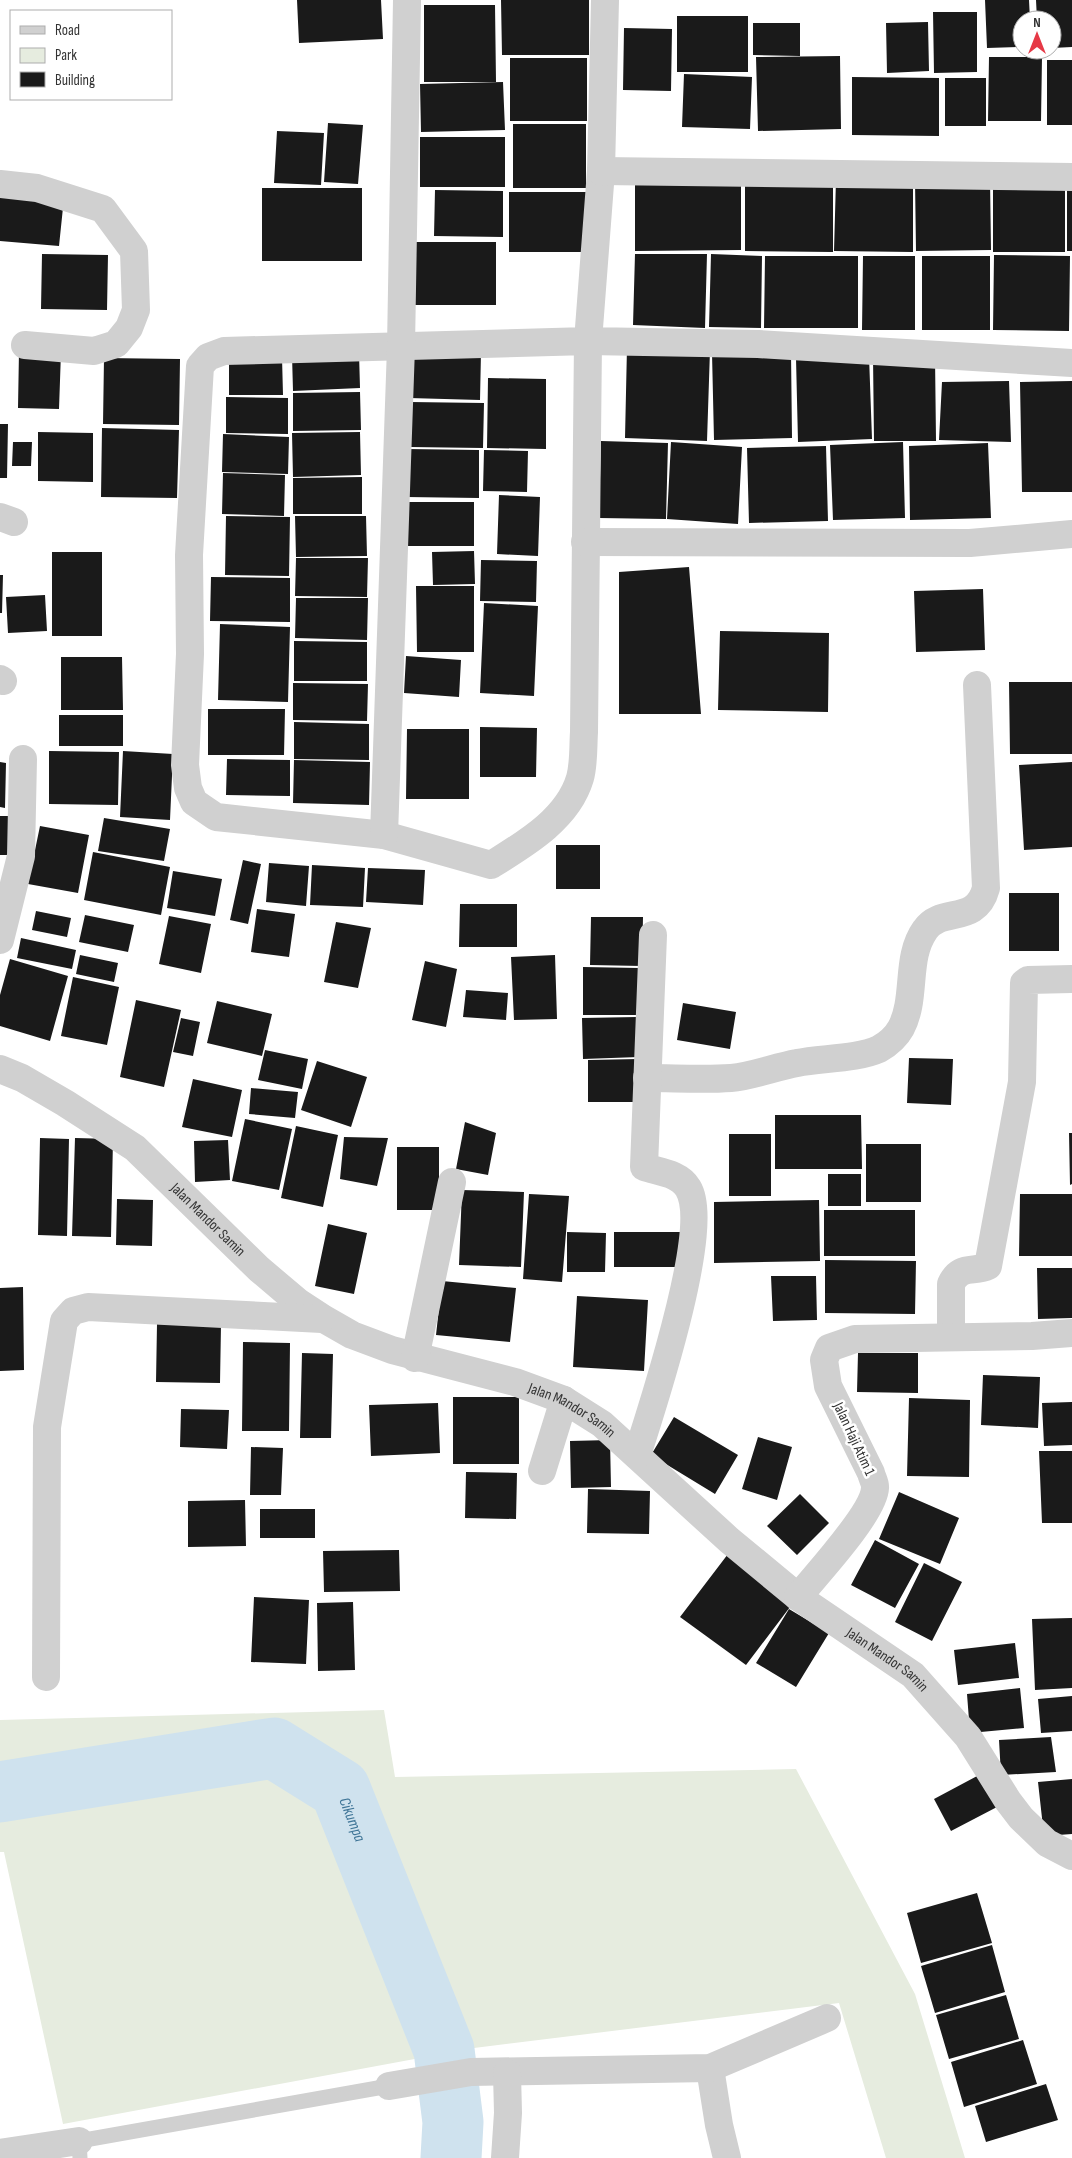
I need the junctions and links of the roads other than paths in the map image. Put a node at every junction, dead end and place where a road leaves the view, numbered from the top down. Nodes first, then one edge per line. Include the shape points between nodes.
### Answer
1 (407, 0) edge
2 (604, 0) edge
3 (601, 171) junction
4 (1072, 177) edge
5 (0, 184) edge
6 (588, 341) junction
7 (25, 344) dead end
8 (401, 347) junction
9 (1072, 363) edge
10 (1072, 534) edge
11 (585, 542) junction
12 (977, 685) dead end
13 (23, 759) dead end
14 (384, 835) junction
15 (654, 935) dead end
16 (0, 940) edge
17 (1072, 979) edge
18 (0, 1069) edge
19 (647, 1078) junction
20 (452, 1182) dead end
21 (324, 1319) junction
22 (1072, 1333) edge
23 (951, 1336) junction
24 (415, 1358) junction
25 (564, 1400) junction
26 (637, 1455) junction
27 (542, 1470) dead end
28 (798, 1597) junction
29 (46, 1677) dead end
30 (1072, 1856) edge
31 (827, 2018) dead end
32 (710, 2068) junction
33 (507, 2073) junction
34 (389, 2086) joint
35 (80, 2150) edge
36 (0, 2153) edge
37 (505, 2158) edge
38 (727, 2158) edge

1 - 8 street
2 - 3 street
3 - 4 street
3 - 6 street
5 - 7 street via 37,188 103,209 134,251 136,310 116,344 94,351
6 - 8 street
6 - 9 street via 758,344
6 - 11 street
8 - 14 street
8 - 14 street via 224,351 208,358 200,366 189,555 190,654 185,765 188,788 194,802 216,817
10 - 11 street via 961,544
11 - 14 street via 584,732 580,778 573,795 559,815 528,842 491,865
12 - 19 street via 986,888 979,904 969,912 938,919 926,928 918,941 906,1016 892,1040 878,1049 732,1078
13 - 16 street via 21,856
15 - 19 street
17 - 23 street via 1028,980 1024,983 1022,1082 988,1266 969,1268 951,1284
18 - 21 street, Jalan Mandor Samin via 65,1103 135,1148 260,1269 298,1302
19 - 26 street via 644,1167 682,1180 689,1190 692,1237 681,1310
20 - 24 street
21 - 24 street, Jalan Mandor Samin via 352,1334
21 - 29 street via 88,1307 74,1311 64,1321 47,1427
22 - 23 street
23 - 28 street, Jalan Haji Atim 1 via 855,1339 829,1348 824,1360 828,1386 876,1488 858,1524
24 - 25 street, Jalan Mandor Samin via 515,1382
25 - 26 street, Jalan Mandor Samin via 602,1424
25 - 27 street
26 - 28 street, Jalan Mandor Samin via 729,1540
28 - 30 street, Jalan Mandor Samin via 912,1675 968,1737 1021,1818 1048,1843
31 - 32 street
32 - 33 street
32 - 38 street
33 - 34 street via 471,2072
33 - 37 street
34 - 35 lane
35 - 36 street

